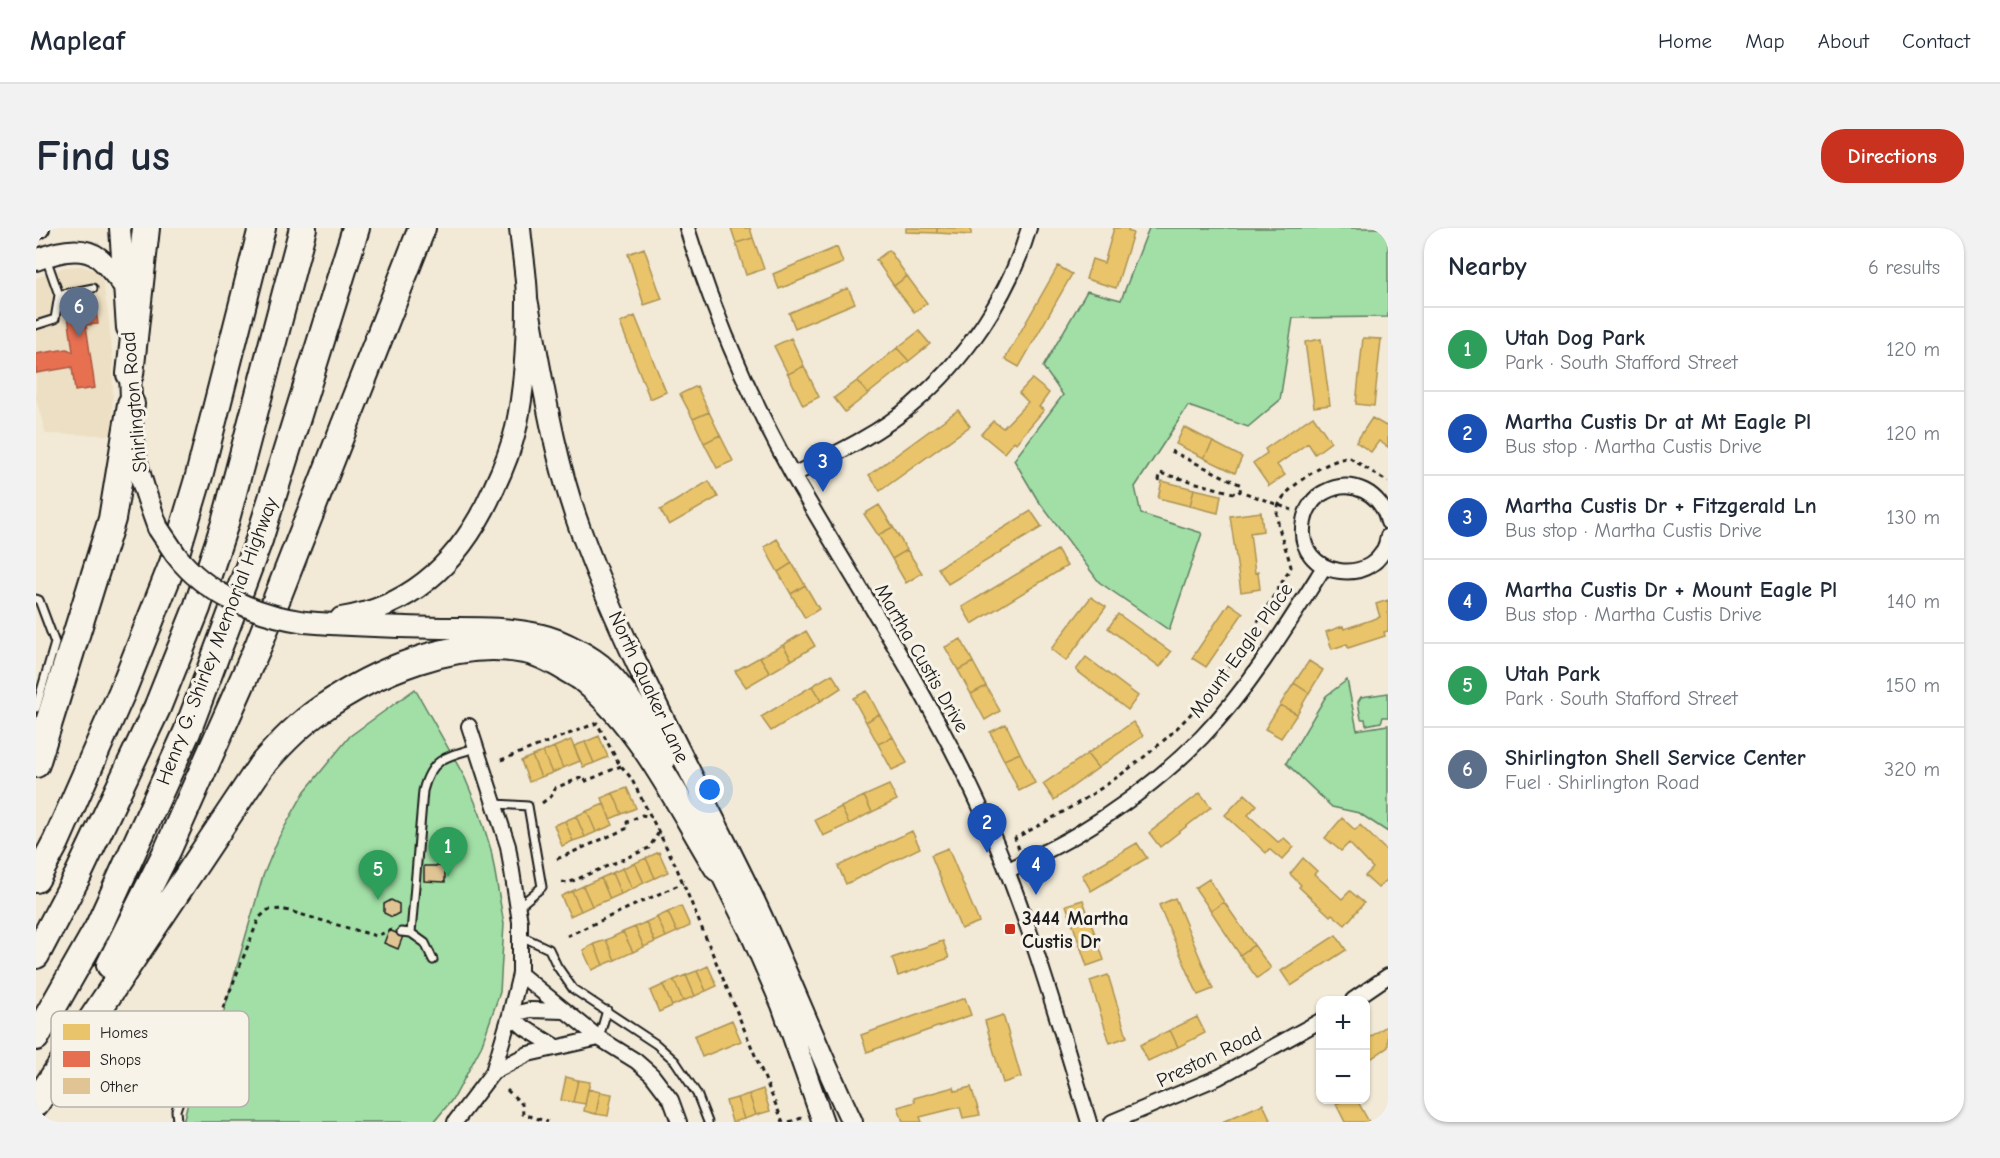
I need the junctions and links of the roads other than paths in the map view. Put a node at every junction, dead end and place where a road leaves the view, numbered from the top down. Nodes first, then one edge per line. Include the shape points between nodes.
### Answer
1 (120, 228) edge
2 (146, 228) edge
3 (261, 228) edge
4 (303, 228) edge
5 (356, 228) edge
6 (422, 228) edge
7 (520, 228) edge
8 (687, 228) edge
9 (1029, 228) edge
10 (41, 258) edge
11 (124, 286) junction
12 (93, 288) dead end
13 (59, 295) junction
14 (528, 299) junction
15 (36, 325) edge
16 (130, 374) junction
17 (131, 404) junction
18 (793, 476) junction
19 (1388, 522) edge
20 (1388, 536) edge
21 (1324, 567) junction
22 (38, 600) edge
23 (305, 622) junction
24 (36, 708) edge
25 (469, 726) dead end
26 (476, 748) junction
27 (36, 764) edge
28 (495, 804) junction
29 (718, 868) junction
30 (1007, 871) junction
31 (36, 879) edge
32 (518, 907) junction
33 (401, 932) road end
34 (411, 933) junction
35 (521, 936) junction
36 (36, 955) edge
37 (433, 960) dead end
38 (520, 974) junction
39 (1388, 976) edge
40 (1359, 996) edge
41 (607, 1010) junction
42 (85, 1011) edge
43 (97, 1011) edge
44 (564, 1011) junction
45 (510, 1015) junction
46 (1316, 1023) edge
47 (36, 1037) edge
48 (598, 1038) junction
49 (556, 1047) junction
50 (493, 1072) junction
51 (51, 1075) edge
52 (51, 1081) edge
53 (36, 1103) edge
54 (177, 1107) edge
55 (177, 1122) edge
56 (455, 1122) edge
57 (679, 1122) edge
58 (708, 1122) edge
59 (823, 1122) edge
60 (852, 1122) edge
61 (1089, 1122) edge
62 (1112, 1122) edge

1 - 11 main road, Shirlington Road
2 - 16 highway
3 - 31 highway via 199,476 173,563 122,692
4 - 36 highway via 225,523 197,608 157,708
5 - 47 highway, Henry G. Shirley Memorial Highway via 259,540 187,732 98,928
6 - 42 highway via 259,645 168,849
7 - 14 main road, Shirlington Road
8 - 18 street, Martha Custis Drive via 737,363
9 - 18 street via 1003,292 939,380 910,407 856,443
10 - 11 main road via 83,250 99,258
10 - 13 lane
11 - 16 main road, Shirlington Road
12 - 13 lane
13 - 15 lane via 55,319
14 - 23 main road, Shirlington Road via 516,429 486,505 463,544 423,585 389,605 350,617
14 - 60 main road, North Quaker Lane via 560,467 580,528 642,674 757,907
16 - 17 main road, Shirlington Road
17 - 23 main road, Shirlington Road, bridge via 143,489 158,528 177,556 216,591 251,609
17 - 27 highway via 112,519
18 - 30 street, Martha Custis Drive via 907,665 965,774
19 - 21 street via 1378,500 1366,491 1337,487 1323,492 1312,502 1302,527 1309,552
20 - 21 street via 1381,555 1370,565 1342,572
21 - 30 street, Mount Eagle Place via 1280,637 1201,738 1125,803 1075,836
22 - 24 lane via 55,643
23 - 29 main road, North Quaker Lane via 500,628 544,635 584,653 605,668 629,695
25 - 26 street
26 - 28 street
26 - 34 lane via 441,760 426,780
28 - 32 street via 508,846
28 - 32 lane via 528,806 542,887
29 - 43 highway via 646,750 615,709 584,679 525,650 485,648 438,653 352,689 289,734 261,766
29 - 59 main road, North Quaker Lane via 782,1005
30 - 61 street, Martha Custis Drive via 1029,927
32 - 35 street
33 - 34 lane
34 - 37 lane via 425,943
35 - 38 street
35 - 41 lane via 549,949 573,989
38 - 44 street
38 - 45 street
39 - 40 street
41 - 48 lane
41 - 58 lane via 675,1061 697,1094
44 - 45 street via 530,1010
44 - 48 street
45 - 49 street
45 - 50 street
46 - 62 street, Preston Road via 1219,1077
48 - 49 street
48 - 57 street via 636,1060 652,1075 670,1100
49 - 50 street via 528,1054
50 - 56 street
51 - 53 highway
52 - 53 highway
54 - 55 lane

